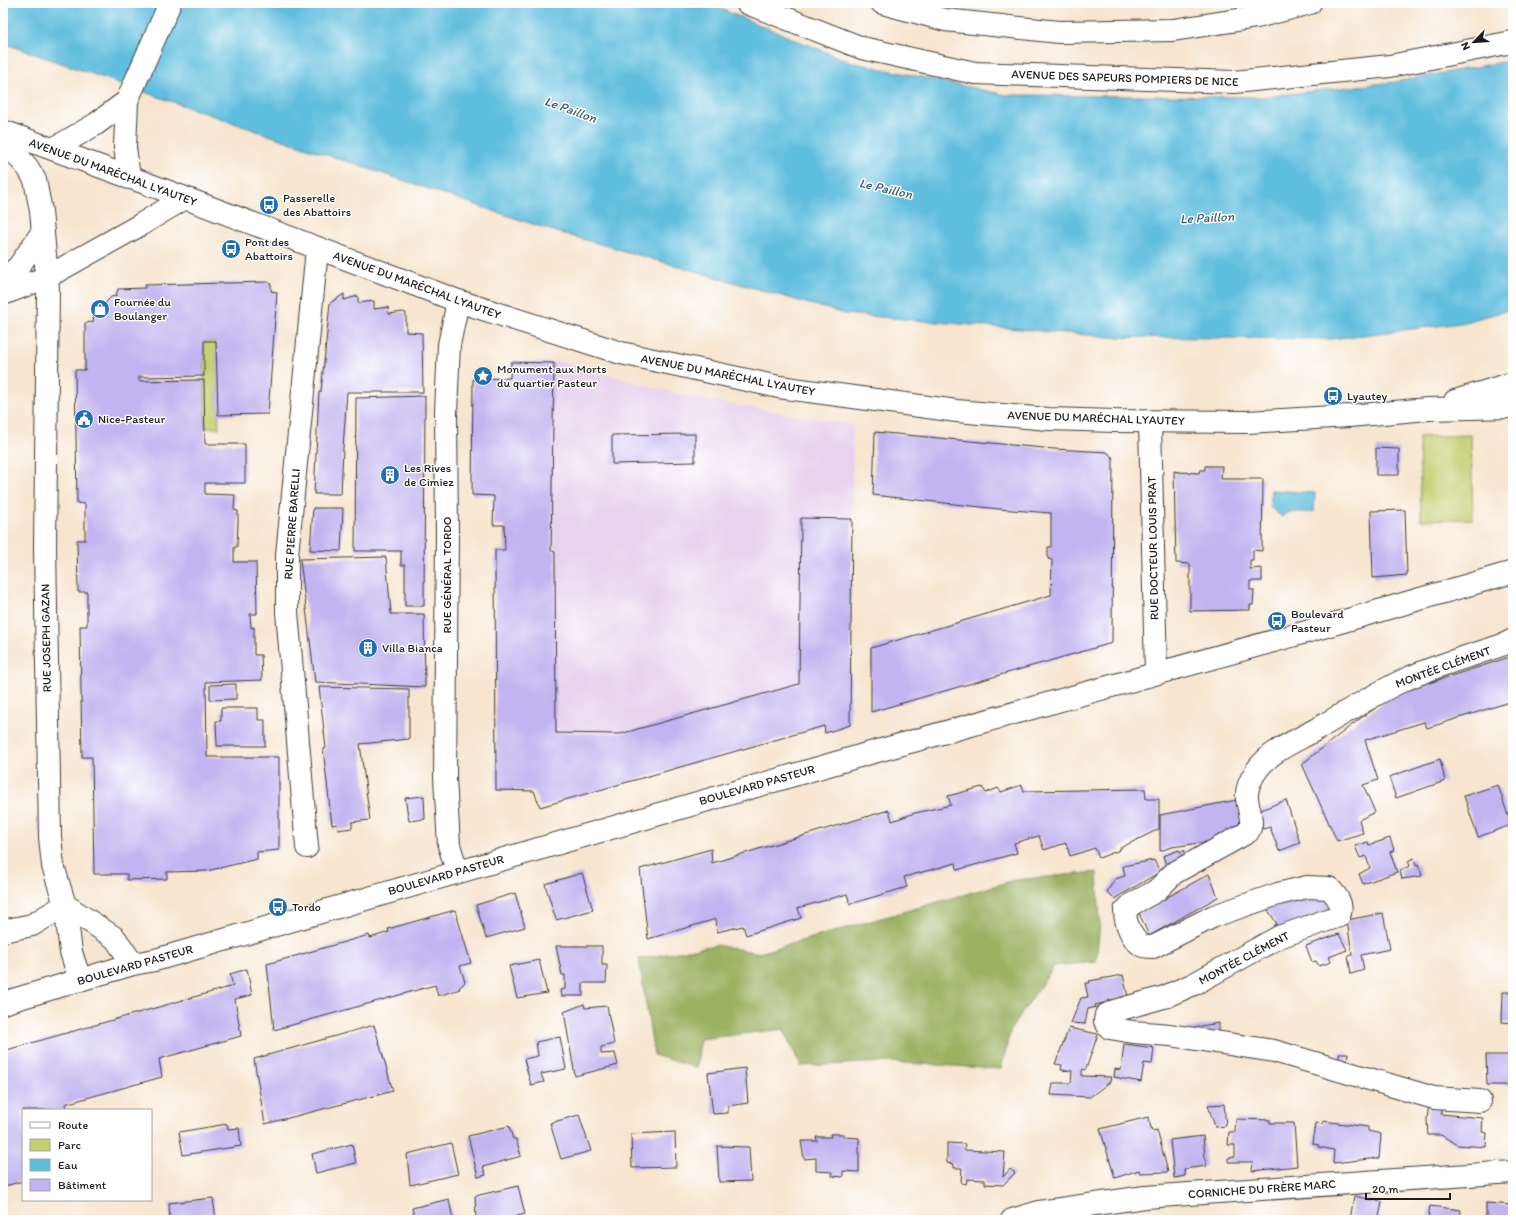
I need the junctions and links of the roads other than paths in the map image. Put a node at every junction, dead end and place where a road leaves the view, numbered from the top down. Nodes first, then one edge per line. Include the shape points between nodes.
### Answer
1 (170, 3) edge
2 (747, 3) edge
3 (882, 3) edge
4 (1310, 3) edge
5 (1512, 42) edge
6 (126, 101) junction
7 (3, 131) edge
8 (3, 139) edge
9 (53, 150) junction
10 (130, 178) junction
11 (185, 198) junction
12 (43, 231) junction
13 (316, 249) junction
14 (47, 277) junction
15 (3, 281) edge
16 (3, 294) edge
17 (458, 302) junction
18 (1513, 382) edge
19 (1513, 407) edge
20 (1428, 409) junction
21 (1150, 422) junction
22 (1512, 577) edge
23 (1513, 640) edge
24 (1156, 673) junction
25 (307, 847) dead end
26 (457, 871) junction
27 (65, 905) junction
28 (3, 931) edge
29 (133, 964) junction
30 (80, 980) junction
31 (3, 1003) edge
32 (1480, 1101) dead end
33 (1513, 1172) edge
34 (1012, 1220) edge

1 - 6 street
2 - 5 street, AVENUE DES SAPEURS POMPIERS DE NICE via 862,48 983,74 1234,82 1390,66
3 - 4 street via 945,20 1063,32 1173,30 1257,17
6 - 9 street via 96,124
6 - 10 street via 125,137
7 - 9 street, AVENUE DU MARÉCHAL LYAUTEY
8 - 12 street, RUE JOSEPH GAZAN via 35,180
9 - 10 street, AVENUE DU MARÉCHAL LYAUTEY
10 - 11 street, AVENUE DU MARÉCHAL LYAUTEY
11 - 13 street, AVENUE DU MARÉCHAL LYAUTEY
11 - 14 street
12 - 14 street, RUE JOSEPH GAZAN
12 - 15 street via 19,266
13 - 17 street, AVENUE DU MARÉCHAL LYAUTEY
13 - 25 street, RUE PIERRE BARELLI via 287,555 287,612
14 - 16 street
14 - 27 street, RUE JOSEPH GAZAN via 45,547 50,837 53,866
17 - 21 street, AVENUE DU MARÉCHAL LYAUTEY via 621,353 778,387 957,411 1048,419
17 - 26 street, RUE GÉNÉRAL TORDO via 449,345 446,412 444,778 449,845
18 - 20 street
19 - 20 street, AVENUE DU MARÉCHAL LYAUTEY
20 - 21 street, AVENUE DU MARÉCHAL LYAUTEY via 1247,422
21 - 24 street, RUE DOCTEUR LOUIS PRAT
22 - 24 street, BOULEVARD PASTEUR
23 - 32 street, MONTÉE CLÉMENT via 1403,680 1280,748 1260,765 1250,783 1246,797 1251,824 1248,832 1174,873 1156,890 1125,911 1125,918 1134,938 1142,946 1153,947 1214,916 1278,894 1307,888 1329,888 1338,898 1341,912 1339,916 1279,937 1194,984 1164,997 1114,1011 1106,1015 1105,1021 1110,1028 1274,1051 1434,1098
24 - 26 street, BOULEVARD PASTEUR
26 - 29 street, BOULEVARD PASTEUR via 155,960
27 - 28 street via 32,925
27 - 29 street via 115,938
27 - 30 street, RUE JOSEPH GAZAN via 70,952
29 - 30 street, BOULEVARD PASTEUR
30 - 31 street, BOULEVARD PASTEUR
33 - 34 street, CORNICHE DU FRÈRE MARC via 1145,1197 1039,1212

